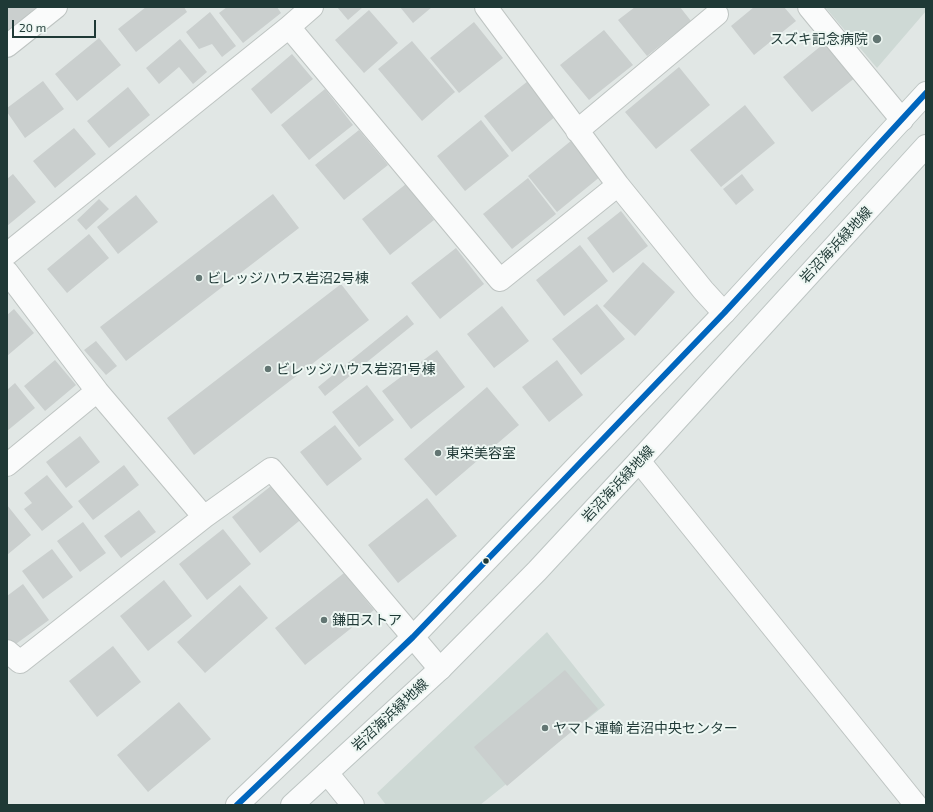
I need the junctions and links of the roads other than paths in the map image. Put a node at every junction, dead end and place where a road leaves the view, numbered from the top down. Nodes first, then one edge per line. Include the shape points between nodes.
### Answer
1 (56, 7) edge
2 (312, 7) edge
3 (486, 7) edge
4 (809, 7) edge
5 (717, 14) dead end
6 (289, 27) junction
7 (7, 46) edge
8 (926, 93) edge
9 (902, 120) junction
10 (577, 131) junction
11 (926, 146) edge
12 (618, 185) junction
13 (7, 254) edge
14 (7, 272) edge
15 (724, 313) junction
16 (97, 391) junction
17 (640, 461) junction
18 (7, 465) edge
19 (204, 517) junction
20 (414, 637) junction
21 (7, 651) edge
22 (440, 669) junction
23 (327, 774) junction
24 (237, 805) edge
25 (292, 805) edge
26 (353, 805) edge
27 (916, 805) edge

1 - 7 street
2 - 6 street
3 - 10 street
4 - 9 street
5 - 10 street
6 - 12 street via 500,280
6 - 13 street
8 - 9 street
9 - 15 street
10 - 12 street
11 - 17 street, 岩沼海浜緑地線
12 - 15 street
14 - 16 street
15 - 20 street
16 - 18 street
16 - 19 street
17 - 22 street, 岩沼海浜緑地線
17 - 27 street
19 - 20 street via 271,469
19 - 21 street via 20,662
20 - 22 street
20 - 24 street
22 - 23 street, 岩沼海浜緑地線
23 - 25 street, 岩沼海浜緑地線
23 - 26 street

